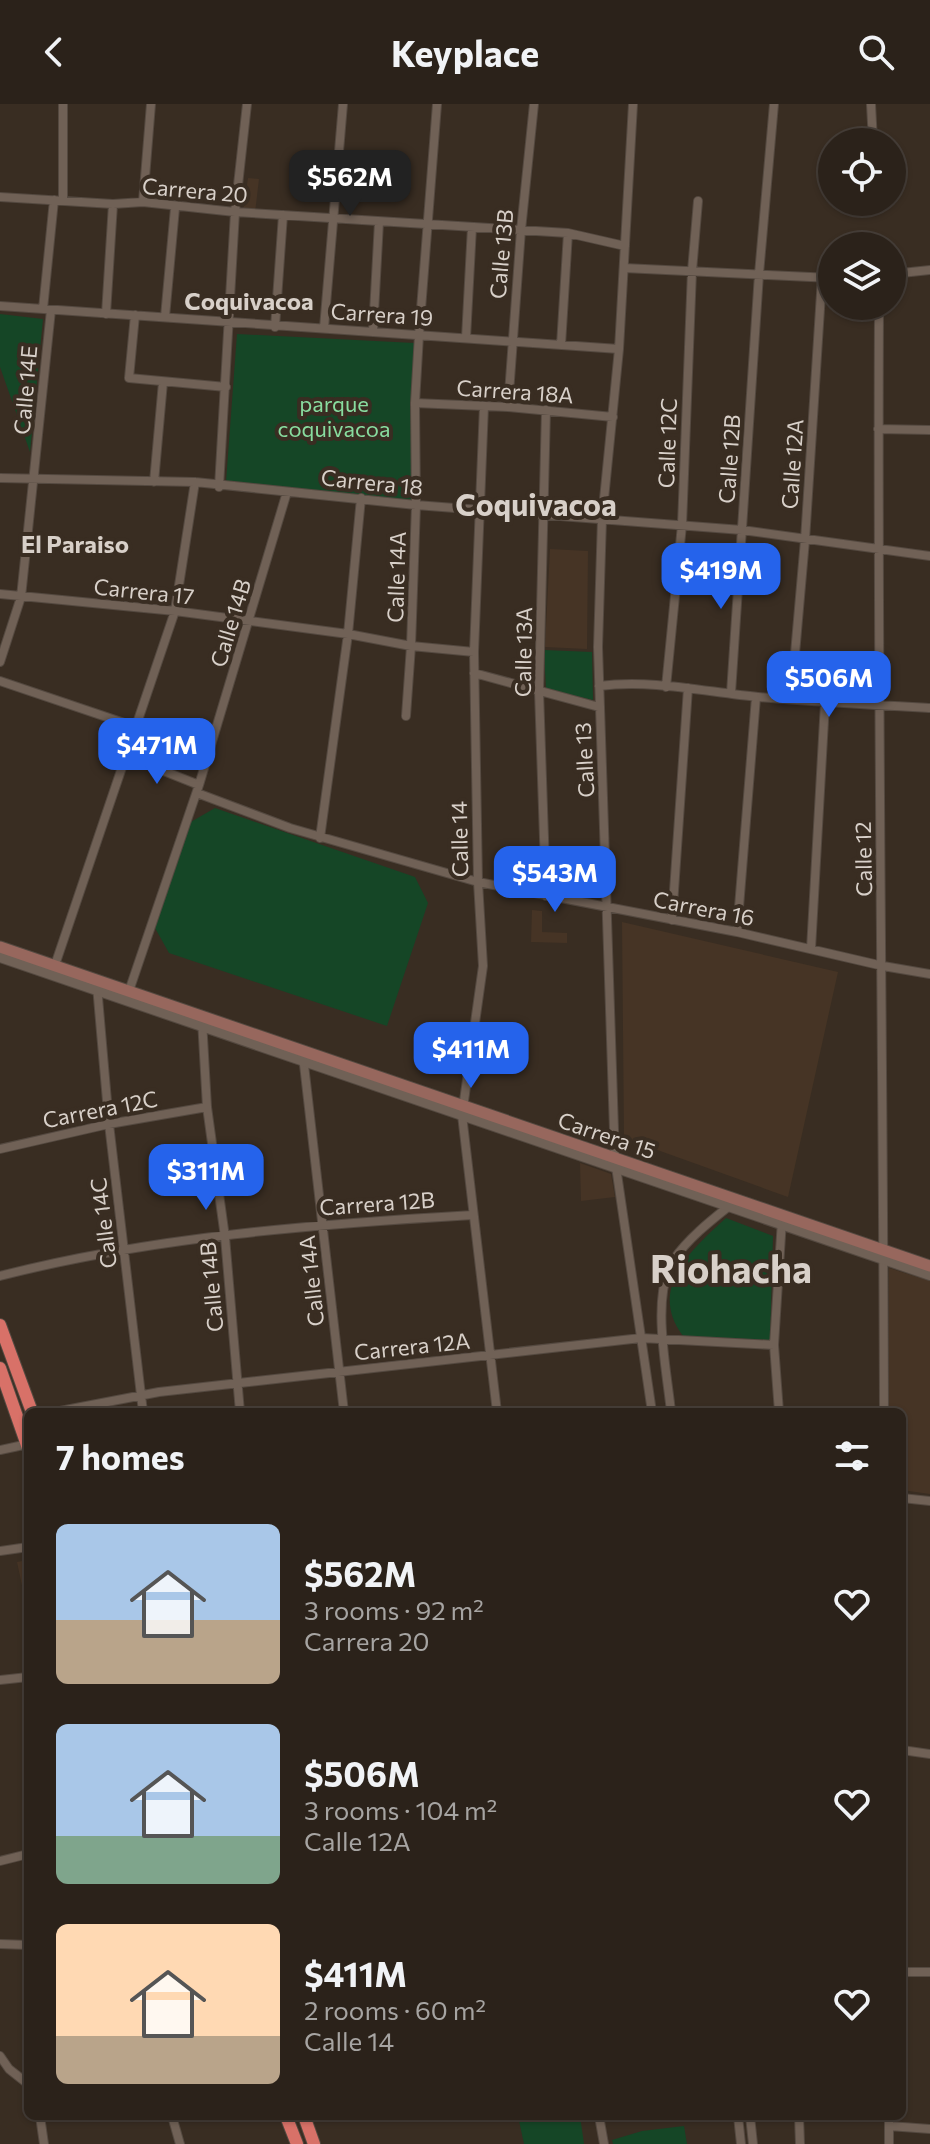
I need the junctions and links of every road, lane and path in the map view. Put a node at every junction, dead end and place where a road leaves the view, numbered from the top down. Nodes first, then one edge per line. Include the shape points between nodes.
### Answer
1 (63, 104) edge
2 (151, 104) edge
3 (247, 104) edge
4 (343, 104) edge
5 (437, 104) edge
6 (534, 104) edge
7 (633, 104) edge
8 (774, 104) edge
9 (871, 104) edge
10 (872, 128) edge
11 (0, 197) edge
12 (58, 199) junction
13 (698, 201) dead end
14 (143, 202) junction
15 (113, 204) junction
16 (175, 208) junction
17 (235, 212) junction
18 (283, 215) junction
19 (334, 219) junction
20 (379, 222) junction
21 (427, 226) junction
22 (472, 227) junction
23 (521, 230) junction
24 (568, 233) junction
25 (625, 246) junction
26 (624, 268) junction
27 (930, 270) edge
28 (692, 271) junction
29 (906, 273) edge
30 (759, 274) junction
31 (818, 278) edge
32 (0, 306) edge
33 (47, 310) junction
34 (106, 314) junction
35 (135, 315) junction
36 (165, 317) junction
37 (819, 320) edge
38 (879, 320) edge
39 (229, 323) junction
40 (275, 327) junction
41 (324, 328) junction
42 (373, 331) junction
43 (419, 335) junction
44 (466, 338) junction
45 (512, 340) junction
46 (561, 345) junction
47 (619, 349) junction
48 (163, 382) junction
49 (226, 387) junction
50 (415, 403) junction
51 (484, 406) junction
52 (508, 407) junction
53 (546, 410) junction
54 (613, 417) junction
55 (878, 429) junction
56 (930, 430) edge
57 (0, 478) edge
58 (35, 479) junction
59 (154, 482) junction
60 (195, 482) junction
61 (219, 487) junction
62 (287, 492) junction
63 (361, 498) junction
64 (416, 505) junction
65 (479, 509) junction
66 (545, 514) junction
67 (602, 519) junction
68 (682, 525) junction
69 (742, 530) junction
70 (805, 540) junction
71 (877, 550) junction
72 (930, 556) edge
73 (0, 594) edge
74 (21, 597) junction
75 (175, 611) junction
76 (249, 623) junction
77 (348, 634) junction
78 (411, 646) junction
79 (474, 652) junction
80 (0, 662) edge
81 (474, 673) junction
82 (0, 681) edge
83 (599, 686) junction
84 (666, 687) junction
85 (688, 688) junction
86 (539, 691) junction
87 (731, 693) junction
88 (756, 697) junction
89 (791, 699) junction
90 (825, 703) junction
91 (879, 705) junction
92 (599, 707) junction
93 (930, 708) edge
94 (406, 716) dead end
95 (136, 727) junction
96 (126, 756) junction
97 (198, 789) junction
98 (320, 838) junction
99 (478, 882) junction
100 (546, 896) junction
101 (608, 907) junction
102 (672, 920) junction
103 (737, 932) junction
104 (0, 947) edge
105 (811, 949) junction
106 (0, 957) edge
107 (883, 966) junction
108 (53, 970) junction
109 (930, 974) edge
110 (97, 986) junction
111 (129, 991) junction
112 (202, 1020) junction
113 (304, 1055) junction
114 (207, 1107) junction
115 (463, 1110) junction
116 (109, 1124) junction
117 (0, 1149) edge
118 (616, 1164) junction
119 (728, 1207) junction
120 (473, 1215) junction
121 (782, 1220) junction
122 (323, 1224) junction
123 (225, 1237) junction
124 (125, 1251) junction
125 (883, 1254) junction
126 (930, 1266) edge
127 (930, 1275) edge
128 (0, 1276) edge
129 (0, 1325) edge
130 (641, 1338) junction
131 (663, 1339) junction
132 (774, 1345) junction
133 (490, 1356) junction
134 (0, 1368) edge
135 (339, 1371) junction
136 (236, 1383) junction
137 (141, 1395) junction
138 (31, 1408) edge
139 (75, 1408) edge
140 (143, 1408) edge
141 (239, 1408) edge
142 (344, 1408) edge
143 (496, 1408) edge
144 (651, 1408) edge
145 (671, 1408) edge
146 (779, 1408) edge
147 (884, 1408) edge
148 (24, 1436) edge
149 (24, 1446) edge
150 (0, 1450) edge
151 (906, 1498) edge
152 (930, 1501) edge
153 (24, 1548) edge
154 (0, 1551) edge
155 (24, 1677) edge
156 (0, 1680) edge
157 (906, 1751) edge
158 (930, 1754) edge
159 (24, 1855) edge
160 (0, 1861) edge
161 (0, 1944) edge
162 (24, 1945) edge
163 (906, 1972) edge
164 (930, 1972) edge
165 (0, 2056) edge
166 (24, 2081) edge
167 (41, 2120) edge
168 (173, 2120) edge
169 (288, 2120) edge
170 (305, 2120) edge
171 (600, 2120) edge
172 (738, 2120) edge
173 (750, 2120) edge
174 (799, 2120) edge
175 (889, 2121) edge
176 (930, 2127) edge
177 (44, 2144) edge
178 (180, 2144) edge
179 (297, 2144) edge
180 (314, 2144) edge
181 (604, 2144) edge
182 (741, 2144) edge
183 (753, 2144) edge
184 (800, 2144) edge
185 (889, 2144) edge

1 - 12 street, Calle 14E
2 - 14 street
3 - 17 street
4 - 19 street
5 - 21 street, Calle 14A
6 - 23 street, Calle 13B
7 - 25 street, Calle 13
8 - 30 street
9 - 10 street
11 - 12 street, Carrera 20
12 - 15 street, Carrera 20
12 - 33 street, Calle 14E
13 - 28 street, Calle 12C
14 - 15 street, Carrera 20
14 - 16 street, Carrera 20
15 - 34 street
16 - 17 street, Carrera 20
16 - 36 street
17 - 18 street, Carrera 20
17 - 39 street
18 - 19 street, Carrera 20
18 - 40 street
19 - 20 street, Carrera 20
19 - 41 street
20 - 21 street, Carrera 20
20 - 42 street
21 - 22 street, Carrera 20
21 - 43 street, Calle 14A
22 - 23 street, Carrera 20
22 - 44 street
23 - 24 street, Carrera 20
23 - 45 street, Calle 13B
24 - 25 street, Carrera 20
24 - 46 street
25 - 26 street, Calle 13
26 - 28 street
26 - 47 street, Calle 13
27 - 29 street
28 - 30 street
28 - 68 street, Calle 12C
30 - 31 street
30 - 69 street, Calle 12B
32 - 33 street, Carrera 19
33 - 34 street, Carrera 19
33 - 58 street, Calle 14E
34 - 35 street, Carrera 19
35 - 36 street, Carrera 19
35 - 48 street via 129,378
36 - 39 street, Carrera 19
37 - 70 street, Calle 12A
38 - 55 street, Calle 12
39 - 40 street, Carrera 19
39 - 49 street
40 - 41 street, Carrera 19
41 - 42 street, Carrera 19
42 - 43 street, Carrera 19
43 - 44 street, Carrera 19
43 - 50 street, Calle 14A
44 - 45 street, Carrera 19
45 - 46 street, Carrera 19
45 - 52 street, Calle 13B
46 - 47 street, Carrera 19
47 - 54 street, Calle 13
48 - 49 street
48 - 59 street
49 - 61 street
50 - 51 street, Carrera 18A
50 - 64 street, Calle 14A
51 - 52 street, Carrera 18A
51 - 65 street, Calle 14
52 - 53 street, Carrera 18A
53 - 54 street, Carrera 18A
53 - 66 street, Calle 13A
54 - 67 street, Calle 13
55 - 56 street
55 - 71 street, Calle 12
57 - 58 street, Carrera 18
58 - 59 street, Carrera 18
58 - 74 street, Calle 14E
59 - 60 street, Carrera 18
60 - 61 street, Carrera 18
60 - 75 street
61 - 62 street, Carrera 18
62 - 63 street, Carrera 18
62 - 76 street, Calle 14B
63 - 64 street, Carrera 18
63 - 77 street
64 - 65 street, Carrera 18
64 - 78 street, Calle 14A
65 - 66 street, Carrera 18
65 - 79 street, Calle 14
66 - 67 street, Carrera 18
66 - 86 street, Calle 13A
67 - 68 street, Carrera 18
67 - 83 street, Calle 13
68 - 69 street, Carrera 18
68 - 84 street, Calle 12C
69 - 70 street, Carrera 18
69 - 87 street, Calle 12B
70 - 71 street, Carrera 18
70 - 89 street, Calle 12A
71 - 72 street, Carrera 18
71 - 91 street, Calle 12
73 - 74 street, Carrera 17
74 - 75 street, Carrera 17
74 - 80 street, Calle 14E
75 - 76 street, Carrera 17
75 - 95 street
76 - 77 street, Carrera 17
76 - 97 street, Calle 14B
77 - 78 street, Carrera 17
77 - 98 street
78 - 79 street, Carrera 17
78 - 94 street, Calle 14A
79 - 81 street, Calle 14
81 - 86 street
81 - 99 street, Calle 14
82 - 95 street
83 - 84 street
83 - 92 street, Calle 13
84 - 85 street
85 - 87 street
85 - 102 street
86 - 92 street
86 - 100 street, Calle 13A
87 - 88 street
88 - 89 street
88 - 103 street
89 - 90 street
90 - 91 street
90 - 105 street
91 - 93 street
91 - 107 street, Calle 12
92 - 101 street, Calle 13
95 - 96 street
96 - 97 street, Carrera 16
96 - 108 street
97 - 98 street, Carrera 16
97 - 111 street, Calle 14B
98 - 99 street, Carrera 16
99 - 100 street, Carrera 16
99 - 115 street, Calle 14 via 482,983
100 - 101 street, Carrera 16
101 - 102 street, Carrera 16
101 - 118 street, Calle 13
102 - 103 street, Carrera 16
103 - 105 street, Carrera 16
104 - 108 main road, Carrera 15
105 - 107 street, Carrera 16
106 - 108 street, Carrera 15
107 - 109 street, Carrera 16
107 - 125 street, Calle 12
108 - 110 main road, Carrera 15
110 - 111 main road, Carrera 15
110 - 112 street, Carrera 15
110 - 116 street, Calle 14C
111 - 112 main road, Carrera 15
112 - 113 main road, Carrera 15
112 - 114 street, Calle 14B
113 - 115 main road, Carrera 15
113 - 122 street, Calle 14A
114 - 116 street, Carrera 12C
114 - 123 street, Calle 14B
115 - 118 main road, Carrera 15
115 - 120 street, Calle 14
116 - 117 street, Carrera 12C
116 - 124 street, Calle 14C
118 - 119 street, Carrera 15
118 - 121 main road, Carrera 15
118 - 130 street, Calle 13
119 - 121 street, Carrera 15
119 - 131 street via 674,1260 664,1288
120 - 122 street, Carrera 12B
120 - 133 street, Calle 14
121 - 125 main road, Carrera 15
121 - 132 street
122 - 123 street, Carrera 12B
122 - 135 street, Calle 14A
123 - 124 street, Carrera 12B
123 - 136 street, Calle 14B
124 - 128 street, Carrera 12B
124 - 137 street, Calle 14C
125 - 126 main road, Carrera 15
125 - 127 street
125 - 147 street, Calle 12
129 - 138 highway
130 - 131 street, Carrera 12A
130 - 133 street, Carrera 12A
130 - 144 street, Calle 13
131 - 132 street, Carrera 12A
131 - 145 street
132 - 146 street
133 - 135 street, Carrera 12A
133 - 143 street, Calle 14
134 - 148 highway
135 - 136 street, Carrera 12A
135 - 142 street, Calle 14A
136 - 137 street, Carrera 12A
136 - 141 street, Calle 14B
137 - 139 street, Carrera 12A
137 - 140 street, Calle 14C
149 - 150 street
151 - 152 street
153 - 154 street
155 - 156 street
157 - 158 street
159 - 160 street
161 - 162 street
163 - 164 street
165 - 166 street
167 - 177 street
168 - 178 street
169 - 179 highway
170 - 180 highway
171 - 181 street
172 - 182 street
173 - 183 street
174 - 184 street
175 - 176 street
175 - 185 street

